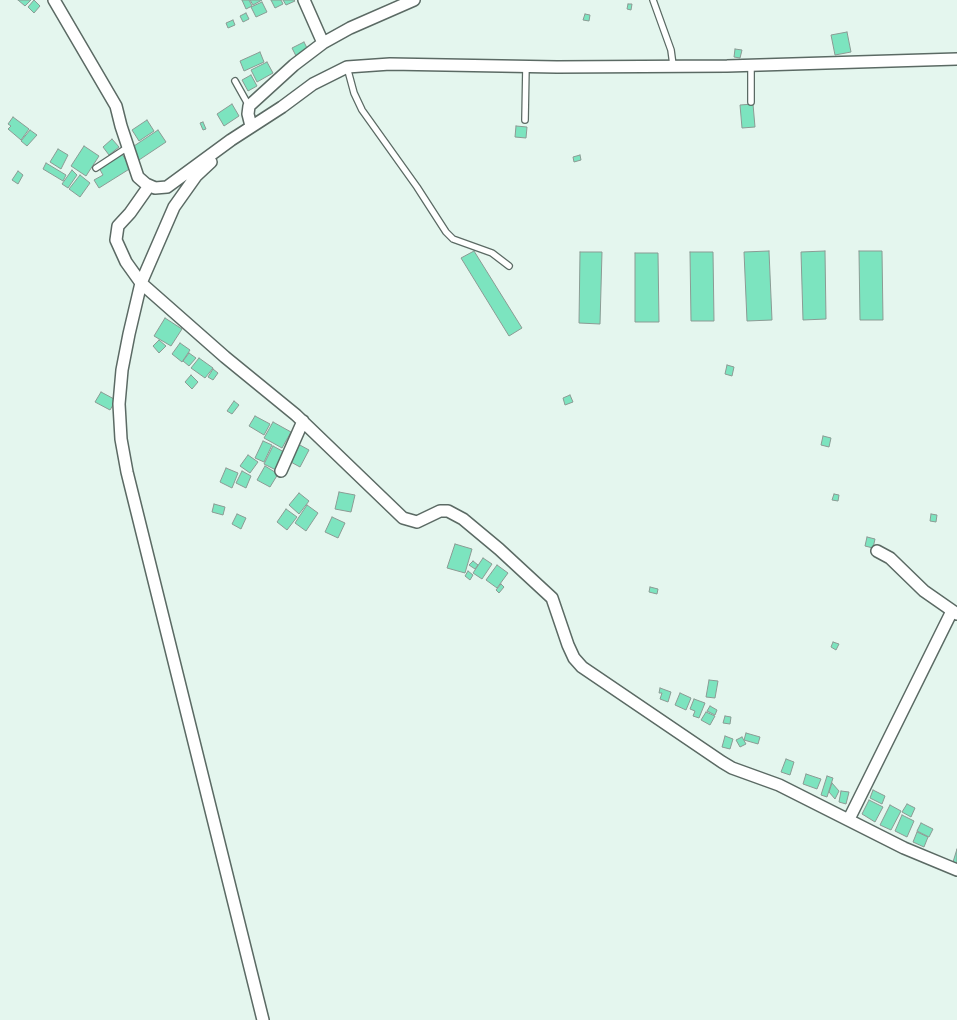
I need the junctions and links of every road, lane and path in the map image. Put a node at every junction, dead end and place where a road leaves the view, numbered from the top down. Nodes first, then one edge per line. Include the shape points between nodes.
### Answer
1 (54, 0) edge
2 (304, 0) edge
3 (414, 0) edge
4 (653, 0) edge
5 (323, 43) junction
6 (957, 59) edge
7 (751, 65) junction
8 (526, 66) junction
9 (673, 66) junction
10 (347, 67) junction
11 (235, 81) dead end
12 (751, 102) dead end
13 (249, 106) junction
14 (524, 120) dead end
15 (251, 126) junction
16 (231, 140) junction
17 (128, 146) junction
18 (96, 168) dead end
19 (149, 186) junction
20 (509, 266) dead end
21 (141, 283) junction
22 (302, 421) junction
23 (281, 471) dead end
24 (877, 551) dead end
25 (954, 613) edge
26 (849, 819) junction
27 (957, 870) edge
28 (263, 1020) edge

1 - 17 street via 116,106
2 - 5 street
3 - 5 street
4 - 9 lane
5 - 13 street
6 - 7 street
7 - 9 street
7 - 12 lane
8 - 9 street
8 - 10 street via 390,64
8 - 14 lane
10 - 15 street via 313,84
10 - 20 lane via 362,110 446,232 453,239 492,253
11 - 13 lane
13 - 15 street
15 - 16 street
16 - 19 street via 167,186
16 - 21 street via 196,176 174,207
17 - 18 lane
17 - 19 street via 138,176
19 - 21 street via 118,226 116,240
21 - 22 street
21 - 28 street via 122,370 119,404 126,472
22 - 23 street
22 - 26 street via 403,518 417,522 440,511 448,511 463,519 499,549 552,598 571,652 582,667 732,768 779,785
24 - 25 street via 890,558 917,586
25 - 26 street
26 - 27 street via 904,848

